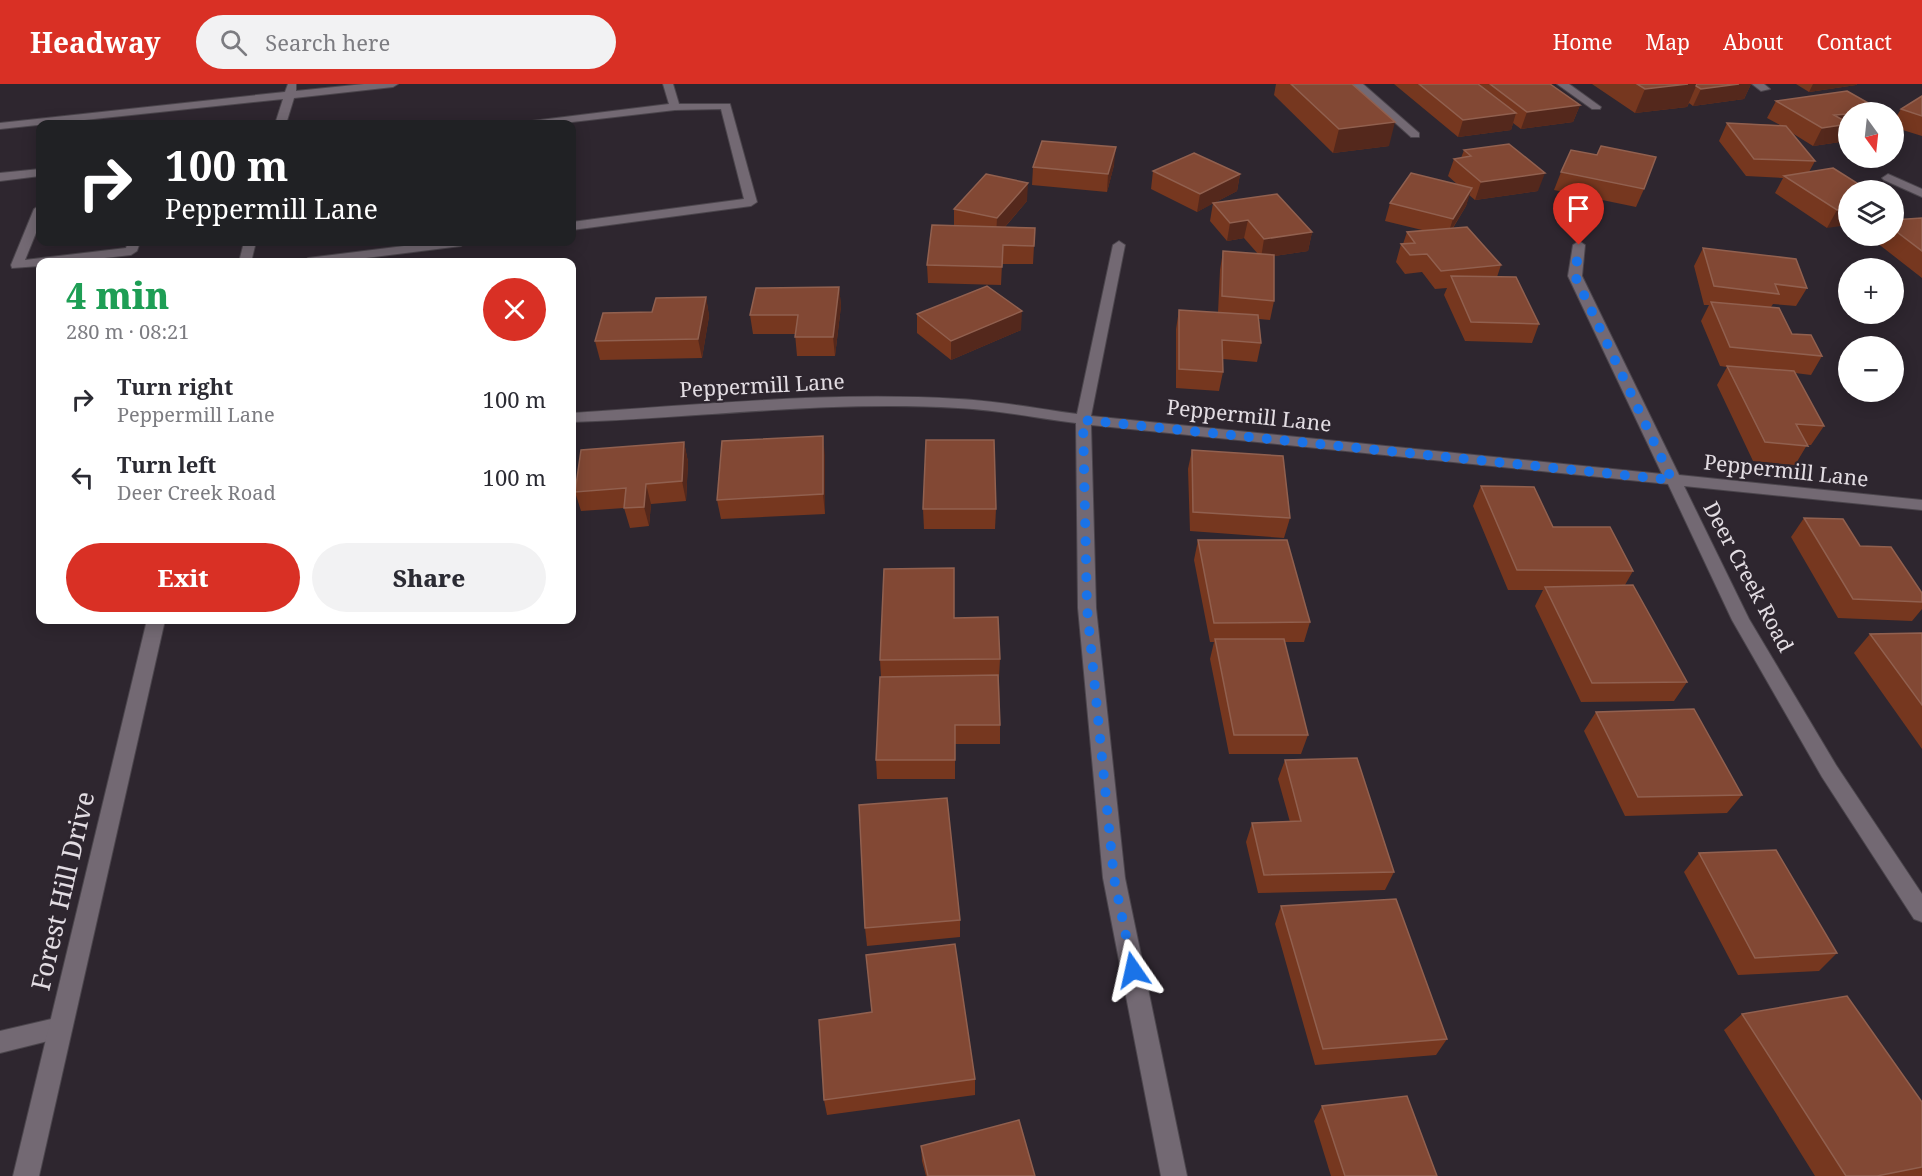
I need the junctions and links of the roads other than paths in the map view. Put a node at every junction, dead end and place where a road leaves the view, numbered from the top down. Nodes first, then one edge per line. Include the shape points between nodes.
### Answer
1 (393, 84) edge
2 (668, 84) edge
3 (1357, 84) edge
4 (1562, 84) edge
5 (290, 89) edge
6 (675, 107) junction
7 (1596, 107) dead end
8 (84, 120) edge
9 (282, 120) edge
10 (566, 120) edge
11 (36, 124) edge
12 (0, 126) edge
13 (1415, 135) dead end
14 (36, 172) edge
15 (0, 177) edge
16 (1888, 178) dead end
17 (1922, 193) edge
18 (36, 219) edge
19 (576, 225) edge
20 (1119, 245) dead end
21 (1579, 245) dead end
22 (133, 246) edge
23 (409, 246) edge
24 (74, 258) edge
25 (333, 258) edge
26 (36, 263) edge
27 (576, 418) edge
28 (1083, 420) junction
29 (1672, 480) junction
30 (1922, 505) edge
31 (155, 624) edge
32 (1922, 912) edge
33 (60, 1028) junction
34 (0, 1042) edge
35 (26, 1176) edge
36 (1174, 1176) edge

1 - 5 street
2 - 6 street
3 - 13 street
4 - 7 street
5 - 8 street
5 - 9 street
6 - 10 street
6 - 19 street via 726,106 751,202
11 - 12 street
14 - 15 street
16 - 17 street
18 - 26 street via 17,265
20 - 28 street
21 - 29 street, Deer Creek Road via 1575,276
22 - 24 street via 131,251
23 - 25 street
27 - 28 street, Peppermill Lane via 892,401 958,403
28 - 29 street, Peppermill Lane
28 - 36 street via 1087,608 1114,878
29 - 30 street, Peppermill Lane
29 - 32 street, Deer Creek Road via 1742,620 1829,771
31 - 33 street, Forest Hill Drive
33 - 34 street
33 - 35 street, Forest Hill Drive

